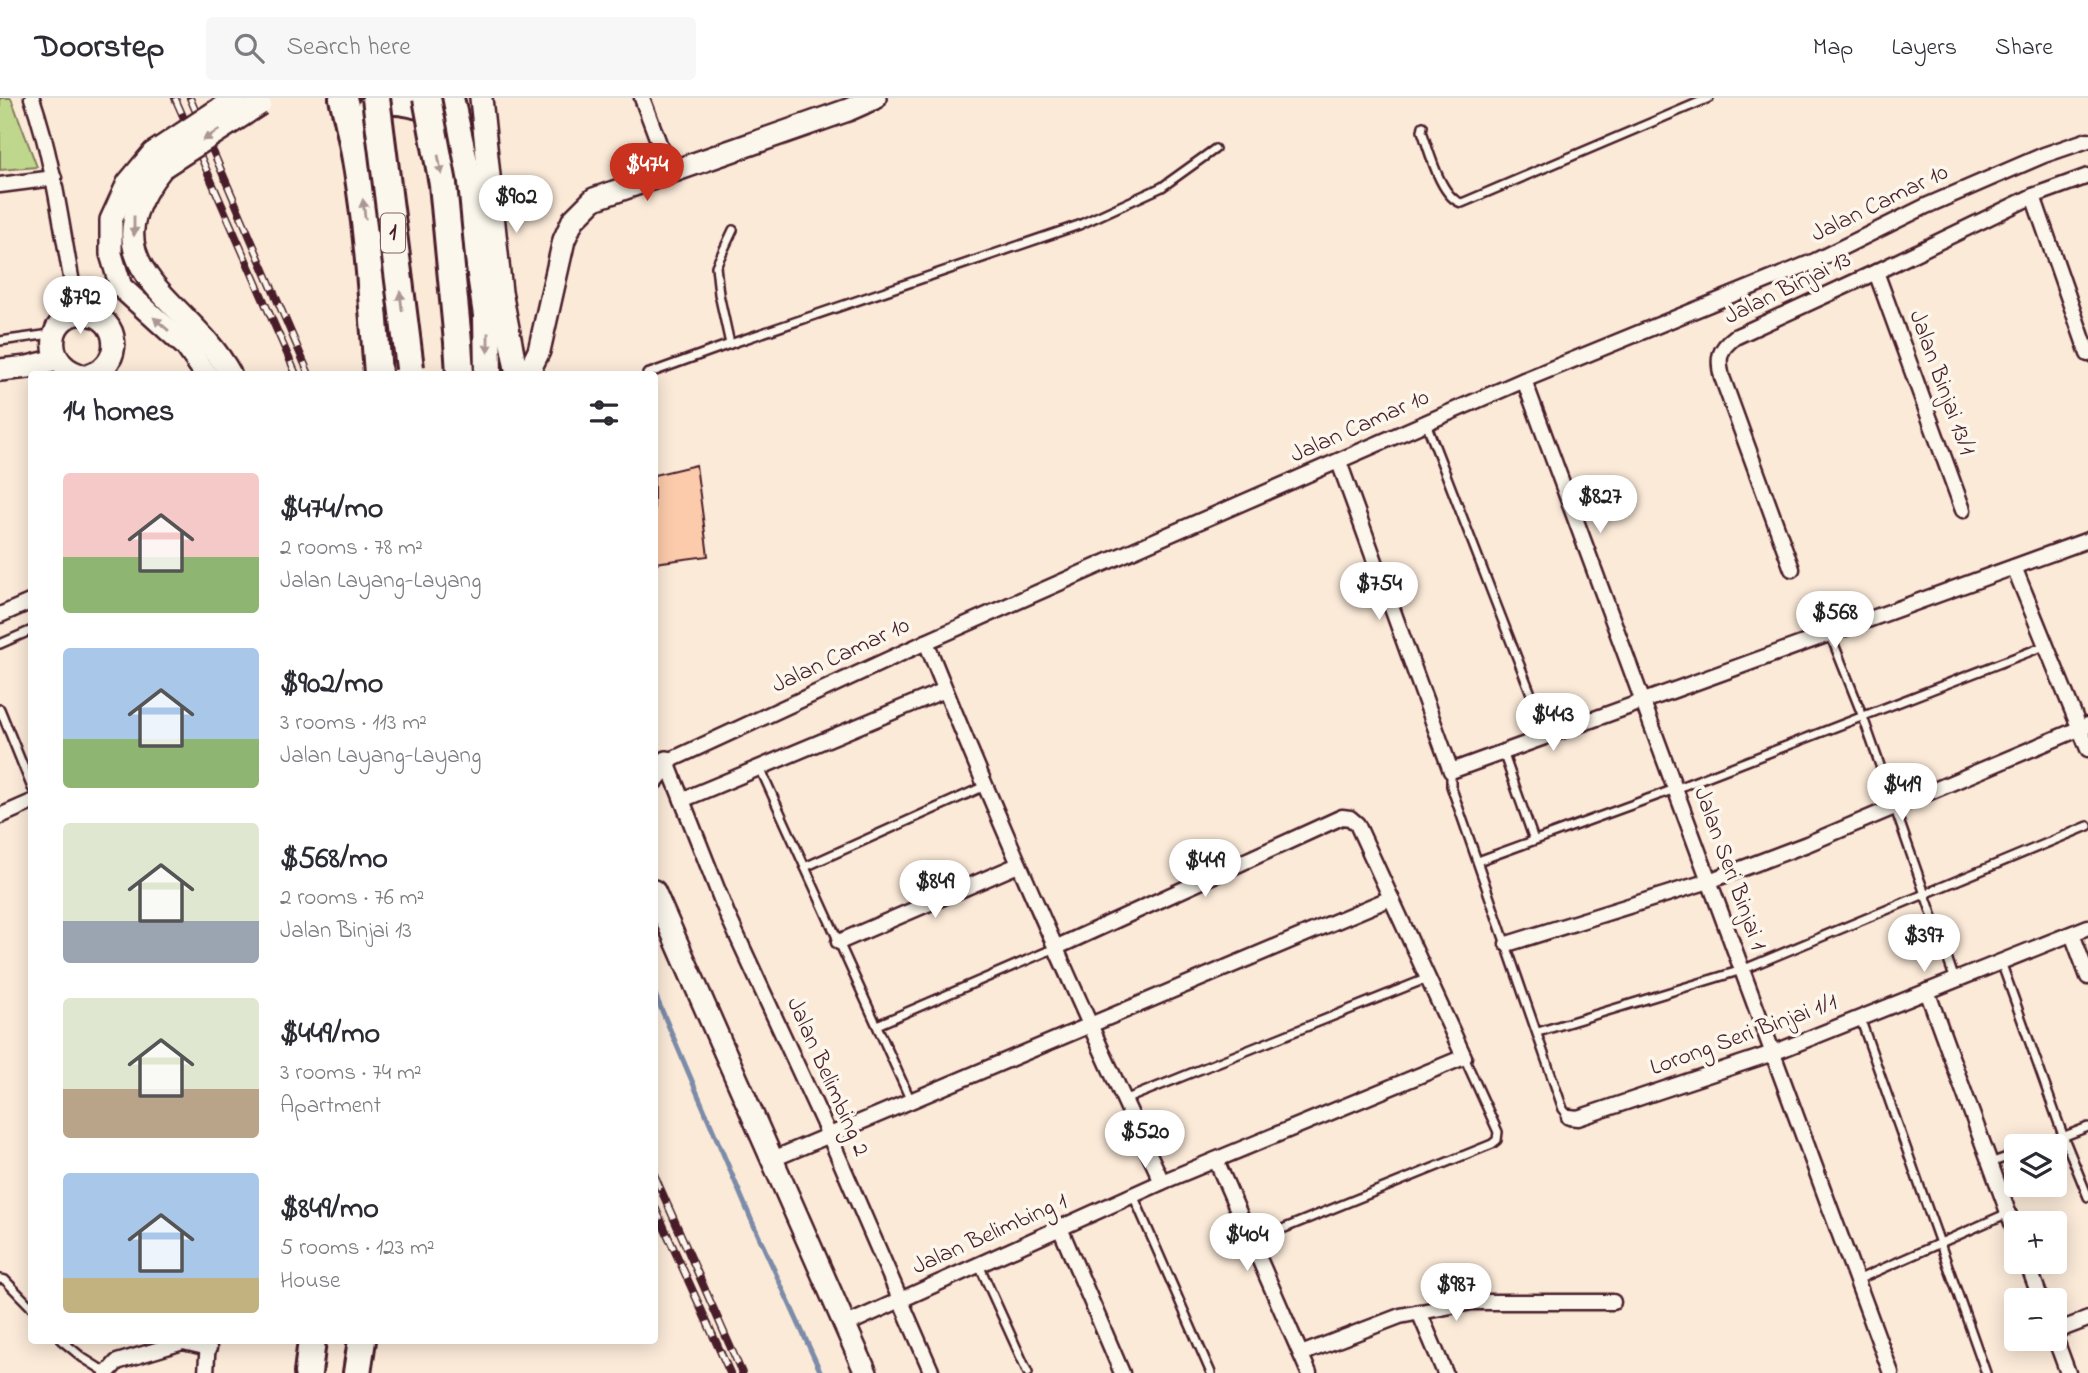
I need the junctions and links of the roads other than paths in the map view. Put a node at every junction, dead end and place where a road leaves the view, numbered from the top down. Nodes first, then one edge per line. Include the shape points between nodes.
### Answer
1 (32, 98) edge
2 (236, 98) edge
3 (329, 98) edge
4 (343, 98) edge
5 (376, 98) edge
6 (427, 98) edge
7 (450, 98) edge
8 (481, 98) edge
9 (642, 98) edge
10 (875, 98) edge
11 (1709, 98) edge
12 (264, 101) edge
13 (1423, 126) dead end
14 (458, 130) junction
15 (352, 135) junction
16 (2088, 140) edge
17 (1215, 149) dead end
18 (158, 160) junction
19 (676, 171) junction
20 (2088, 176) edge
21 (54, 178) junction
22 (0, 185) edge
23 (2033, 196) junction
24 (733, 230) dead end
25 (1876, 272) junction
26 (78, 314) junction
27 (55, 334) junction
28 (0, 341) edge
29 (730, 344) junction
30 (2088, 354) edge
31 (57, 359) junction
32 (109, 369) edge
33 (0, 370) edge
34 (68, 371) edge
35 (204, 371) edge
36 (228, 371) edge
37 (378, 371) edge
38 (410, 371) edge
39 (460, 371) edge
40 (488, 371) edge
41 (516, 371) edge
42 (525, 371) edge
43 (655, 371) edge
44 (1524, 380) junction
45 (1426, 423) junction
46 (1339, 462) junction
47 (1963, 510) dead end
48 (2088, 541) edge
49 (2014, 567) junction
50 (1792, 569) dead end
51 (28, 603) edge
52 (0, 615) edge
53 (28, 632) edge
54 (1830, 634) junction
55 (926, 642) junction
56 (0, 644) edge
57 (2047, 645) junction
58 (945, 690) junction
59 (1643, 702) junction
60 (0, 709) edge
61 (1863, 717) junction
62 (2084, 727) edge
63 (1548, 736) junction
64 (2088, 749) edge
65 (1503, 752) junction
66 (658, 767) edge
67 (760, 767) junction
68 (1451, 771) junction
69 (28, 778) edge
70 (985, 786) junction
71 (1675, 789) junction
72 (682, 800) junction
73 (28, 804) edge
74 (1895, 807) junction
75 (0, 816) edge
76 (2088, 826) edge
77 (1534, 840) junction
78 (1478, 861) junction
79 (1018, 865) junction
80 (805, 867) junction
81 (1709, 881) junction
82 (1926, 895) junction
83 (1391, 898) junction
84 (658, 900) edge
85 (2088, 927) edge
86 (2072, 933) junction
87 (839, 942) junction
88 (1507, 944) junction
89 (1055, 948) junction
90 (2001, 962) junction
91 (1742, 970) junction
92 (2088, 977) edge
93 (1428, 978) junction
94 (1955, 980) junction
95 (1927, 991) junction
96 (1860, 1018) junction
97 (877, 1025) junction
98 (1089, 1026) junction
99 (1538, 1032) junction
100 (1773, 1053) junction
101 (1464, 1057) junction
102 (1124, 1100) junction
103 (911, 1101) junction
104 (1569, 1117) joint
105 (2088, 1127) edge
106 (2063, 1134) edge
107 (829, 1135) junction
108 (2067, 1137) edge
109 (2067, 1145) edge
110 (2004, 1158) edge
111 (773, 1159) junction
112 (1216, 1160) junction
113 (1989, 1163) junction
114 (1161, 1182) junction
115 (1133, 1195) junction
116 (2088, 1197) edge
117 (2007, 1211) edge
118 (2004, 1215) edge
119 (1060, 1228) junction
120 (1253, 1241) junction
121 (1938, 1243) junction
122 (979, 1265) junction
123 (0, 1279) edge
124 (1857, 1280) junction
125 (899, 1300) junction
126 (1613, 1302) dead end
127 (28, 1304) edge
128 (1419, 1312) junction
129 (2088, 1318) edge
130 (845, 1325) junction
131 (2067, 1327) edge
132 (66, 1344) edge
133 (176, 1344) edge
134 (208, 1344) edge
135 (312, 1344) edge
136 (361, 1344) edge
137 (2060, 1351) edge
138 (1301, 1354) junction
139 (107, 1373) edge
140 (206, 1373) edge
141 (308, 1373) edge
142 (357, 1373) edge
143 (866, 1373) edge
144 (932, 1373) edge
145 (1028, 1373) edge
146 (1122, 1373) edge
147 (1211, 1373) edge
148 (1309, 1373) edge
149 (1445, 1373) edge
150 (1891, 1373) edge
151 (1986, 1373) edge
152 (2068, 1373) edge

1 - 21 street
2 - 18 street, bridge
3 - 15 highway
4 - 15 highway
38 -> 5 highway, 1, bridge
6 -> 39 highway, bridge via 443,184
7 - 14 highway
8 - 41 street via 501,292
9 - 19 street via 660,145
10 - 19 street
11 - 13 lane via 1462,203 1445,190
12 -> 18 street, bridge
14 - 15 highway via 411,99 389,98 371,108
14 -> 40 highway via 488,315
37 -> 15 highway via 364,209
16 - 44 street, Jalan Camar 10 via 1926,206 1790,272
17 - 29 lane via 1162,187 1079,225
35 -> 18 street via 186,346 121,287 111,254 111,220 128,183
18 -> 36 street via 134,213 138,261 155,288 203,335
19 - 42 street via 594,199 573,220 564,240 539,351
20 - 23 street, Jalan Binjai 13
21 - 22 street
21 - 26 street
23 - 25 street, Jalan Binjai 13
23 - 30 street
24 - 29 lane via 716,266
25 - 47 street, Jalan Binjai 13/1
25 - 50 street, Jalan Binjai 13 via 1735,337 1720,351 1722,377
26 - 27 street via 60,325
26 - 32 street via 99,317 113,333
27 - 28 lane
27 - 31 street
29 - 43 lane
31 - 33 street
31 - 34 street
44 - 45 street, Jalan Camar 10
44 - 59 street, Jalan Seri Binjai 1
45 - 46 street, Jalan Camar 10
45 - 63 lane
46 - 55 street, Jalan Camar 10
46 - 68 street
48 - 49 street
49 - 54 street
49 - 57 street
51 - 52 street
53 - 56 lane
54 - 59 street
54 - 61 lane
55 - 58 street
55 - 66 street, Jalan Camar 10
57 - 61 lane
57 - 62 street
58 - 67 street
58 - 70 street
59 - 63 street
59 - 71 street, Jalan Seri Binjai 1
60 - 69 lane
61 - 71 lane
61 - 74 lane
62 - 64 street
62 - 74 street
63 - 65 street
65 - 68 street
65 - 77 lane
66 - 72 street, Jalan Belimbing 2
67 - 72 street
67 - 80 lane
68 - 78 lane via 1451,786
70 - 79 street
70 - 80 lane
71 - 77 lane
71 - 81 street, Jalan Seri Binjai 1
72 - 107 street, Jalan Belimbing 2 via 727,914
73 - 75 street
74 - 81 street
74 - 82 lane
76 - 82 lane
77 - 78 lane
78 - 88 lane
79 - 87 street
79 - 89 street
80 - 87 lane
81 - 88 street
81 - 91 street, Jalan Seri Binjai 1
82 - 91 lane
82 - 94 lane
83 - 89 street via 1357,824 1342,817
83 - 93 street
83 - 98 street
84 - 111 street
85 - 86 street, Lorong Seri Binjai 1/1
86 - 90 street, Lorong Seri Binjai 1/1
86 - 92 street
87 - 97 lane
88 - 99 lane
89 - 97 lane
89 - 98 street
90 - 94 street, Lorong Seri Binjai 1/1
90 - 106 lane
91 - 99 lane
91 - 100 street, Jalan Seri Binjai 1
93 - 101 street
93 - 102 lane
94 - 95 street, Lorong Seri Binjai 1/1
95 - 96 street, Lorong Seri Binjai 1/1
95 - 113 street
96 - 100 street, Lorong Seri Binjai 1/1
96 - 121 lane
97 - 103 lane
98 - 102 street
98 - 103 street
99 - 104 lane
100 - 104 street, Lorong Seri Binjai 1/1 via 1578,1118
100 - 124 street, Jalan Seri Binjai 1
101 - 112 street, Jalan Belimbing 1
101 - 120 lane via 1498,1132 1497,1140
102 - 114 street
103 - 107 street
105 - 108 lane
107 - 111 street
107 - 125 street, Jalan Belimbing 2
109 - 116 lane
110 - 113 lane
111 - 130 street
112 - 114 street, Jalan Belimbing 1
112 - 120 street
113 - 117 street
114 - 115 street, Jalan Belimbing 1
115 - 119 street, Jalan Belimbing 1
115 - 147 lane
118 - 121 lane
119 - 122 street, Jalan Belimbing 1
119 - 146 street
120 - 138 street
121 - 124 lane
121 - 151 lane
122 - 125 street, Jalan Belimbing 1
122 - 145 lane
123 - 127 lane
124 - 150 street, Jalan Seri Binjai 1
125 - 130 street, Jalan Belimbing 1
125 - 144 street, Jalan Belimbing 2
126 - 128 street via 1472,1302
128 - 138 street
128 - 149 street
129 - 131 street
130 - 143 street
132 - 139 lane
133 - 139 street via 117,1362
134 - 140 street
135 - 141 highway
136 - 142 highway
137 - 152 street
138 - 148 street

